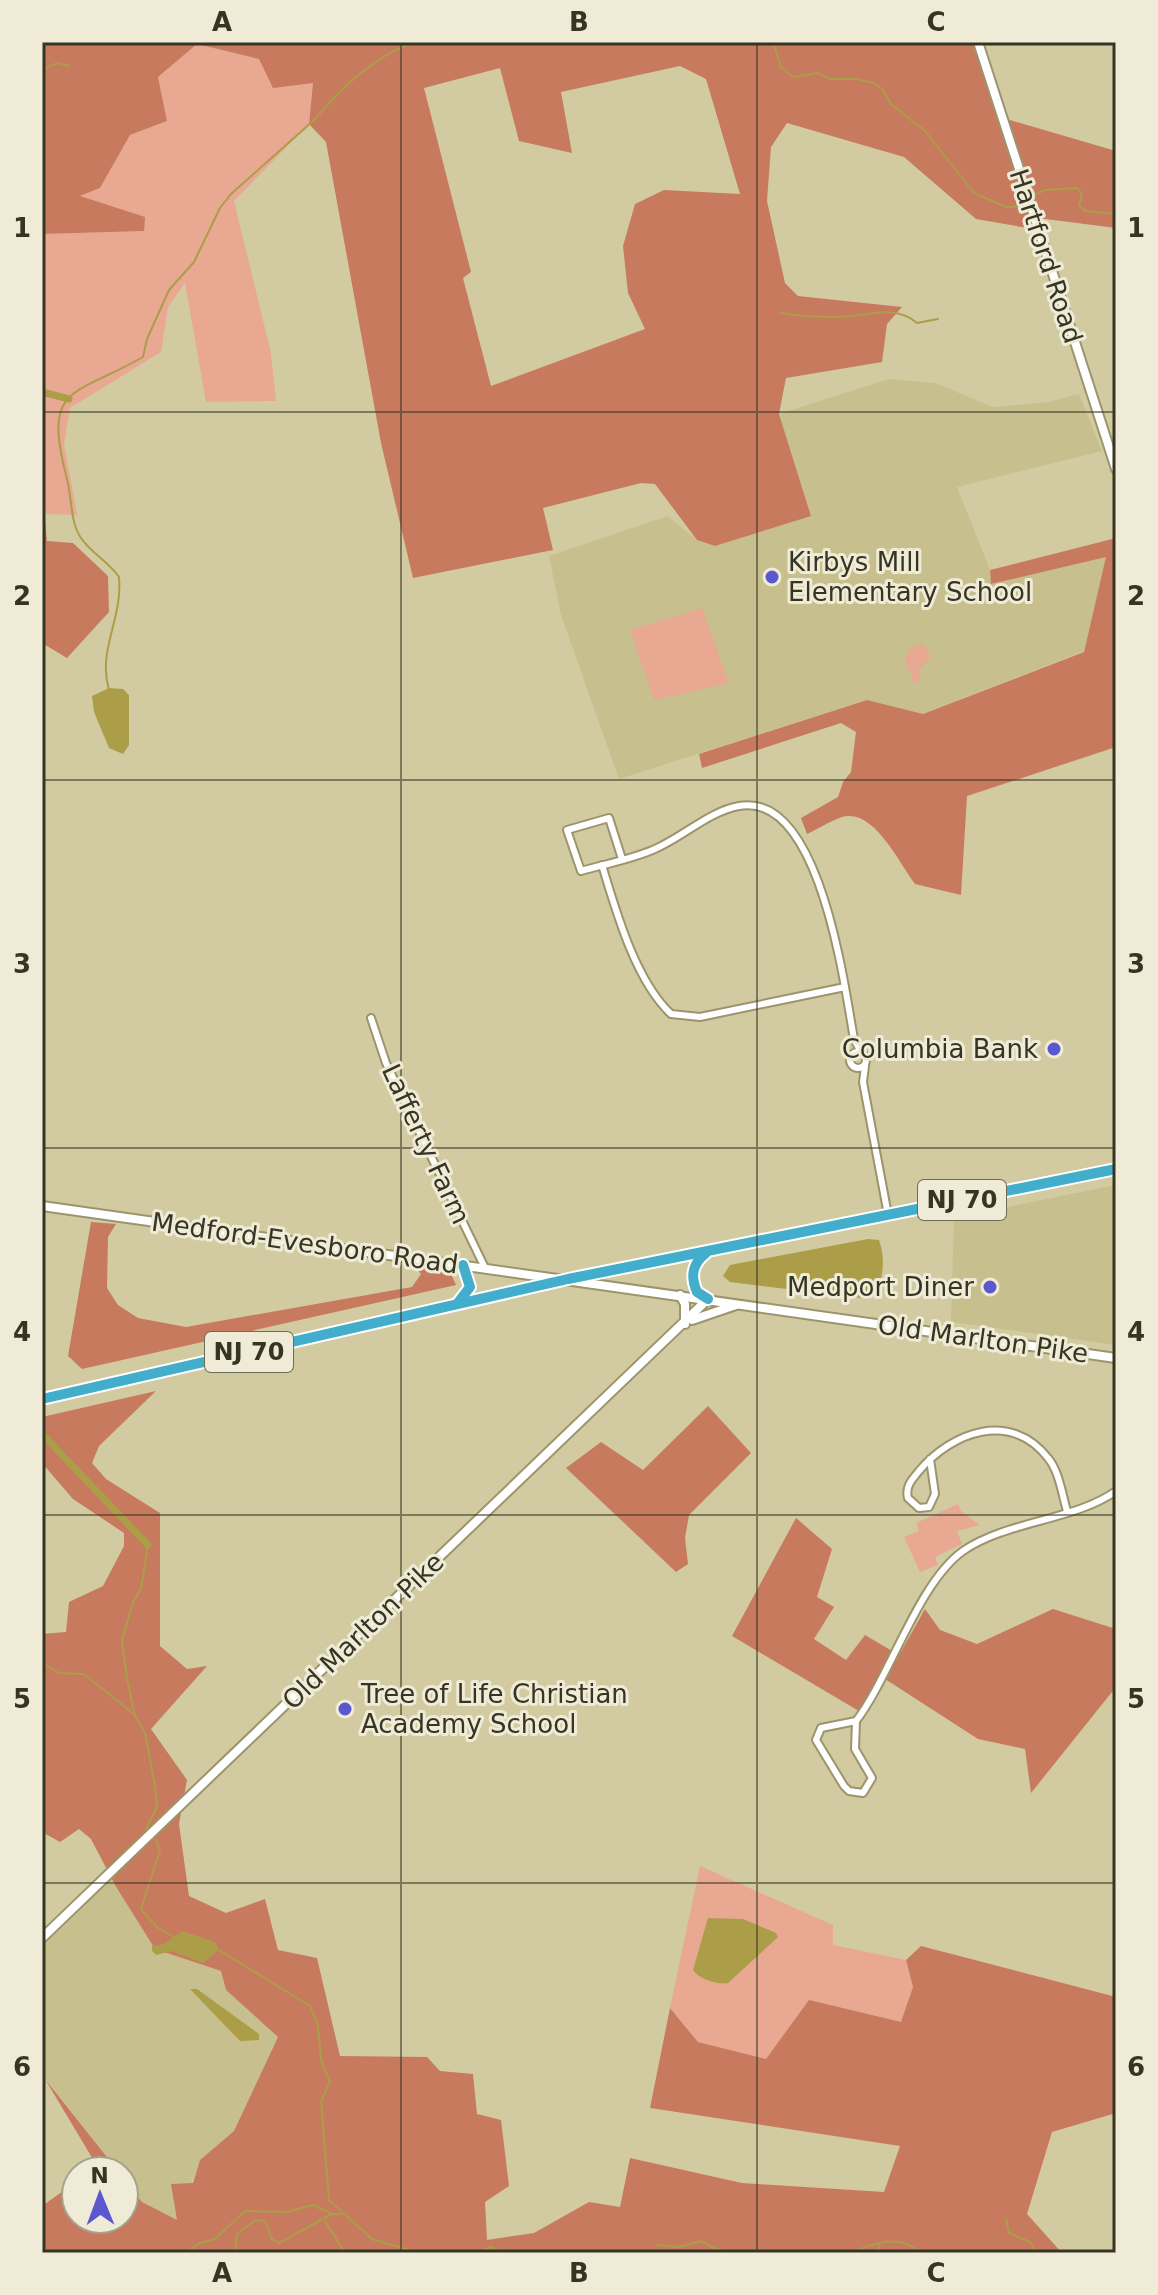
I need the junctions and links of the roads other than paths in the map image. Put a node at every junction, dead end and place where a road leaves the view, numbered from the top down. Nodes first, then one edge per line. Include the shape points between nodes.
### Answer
1 (978, 42) edge
2 (1116, 469) edge
3 (622, 859) junction
4 (602, 865) junction
5 (845, 987) junction
6 (371, 1018) dead end
7 (854, 1039) junction
8 (861, 1052) junction
9 (852, 1055) junction
10 (865, 1066) junction
11 (856, 1069) junction
12 (863, 1082) junction
13 (1116, 1169) edge
14 (42, 1206) edge
15 (888, 1215) junction
16 (712, 1250) junction
17 (463, 1265) junction
18 (485, 1268) junction
19 (568, 1279) junction
20 (680, 1295) junction
21 (708, 1299) junction
22 (456, 1304) junction
23 (744, 1304) junction
24 (684, 1324) junction
25 (1116, 1358) edge
26 (42, 1399) edge
27 (930, 1459) junction
28 (1115, 1495) edge
29 (1067, 1511) junction
30 (856, 1721) junction
31 (42, 1938) edge

1 - 2 street, Hartford Road
3 - 4 street
3 - 4 street via 609,818 567,830 581,871
3 - 5 street via 654,850 739,806 764,806 778,814 792,828 828,907
4 - 5 street via 611,904 650,984 671,1014 700,1017
5 - 7 street
6 - 18 street, Lafferty Farm via 386,1063
7 - 8 street
7 - 9 street
8 - 9 street
8 - 10 street
9 - 11 street
10 - 11 street
10 - 12 street
11 - 12 street
12 - 15 street
13 - 15 highway, NJ 70
14 - 17 street, Medford-Evesboro Road
15 - 16 highway, NJ 70
16 - 19 highway, NJ 70
16 - 21 highway via 698,1259 692,1276 697,1292
17 - 18 street, Medford-Evesboro Road
17 - 22 highway via 470,1287
18 - 19 street, Medford-Evesboro Road
19 - 20 street, Medford-Evesboro Road
19 - 22 highway, NJ 70
20 - 21 street, Old Marlton Pike
20 - 24 street via 686,1309
21 - 23 street, Old Marlton Pike
21 - 24 street, Old Marlton Pike
22 - 26 highway, NJ 70
23 - 24 street
23 - 25 street, Old Marlton Pike
24 - 31 street, Old Marlton Pike
27 - 27 street via 906,1492 919,1508 929,1507 934,1499
27 - 29 street via 961,1436 1013,1436 1049,1459
28 - 29 street
29 - 30 street via 975,1544 949,1563
30 - 30 street via 821,1728 816,1740 844,1786 863,1793 872,1778 855,1749

